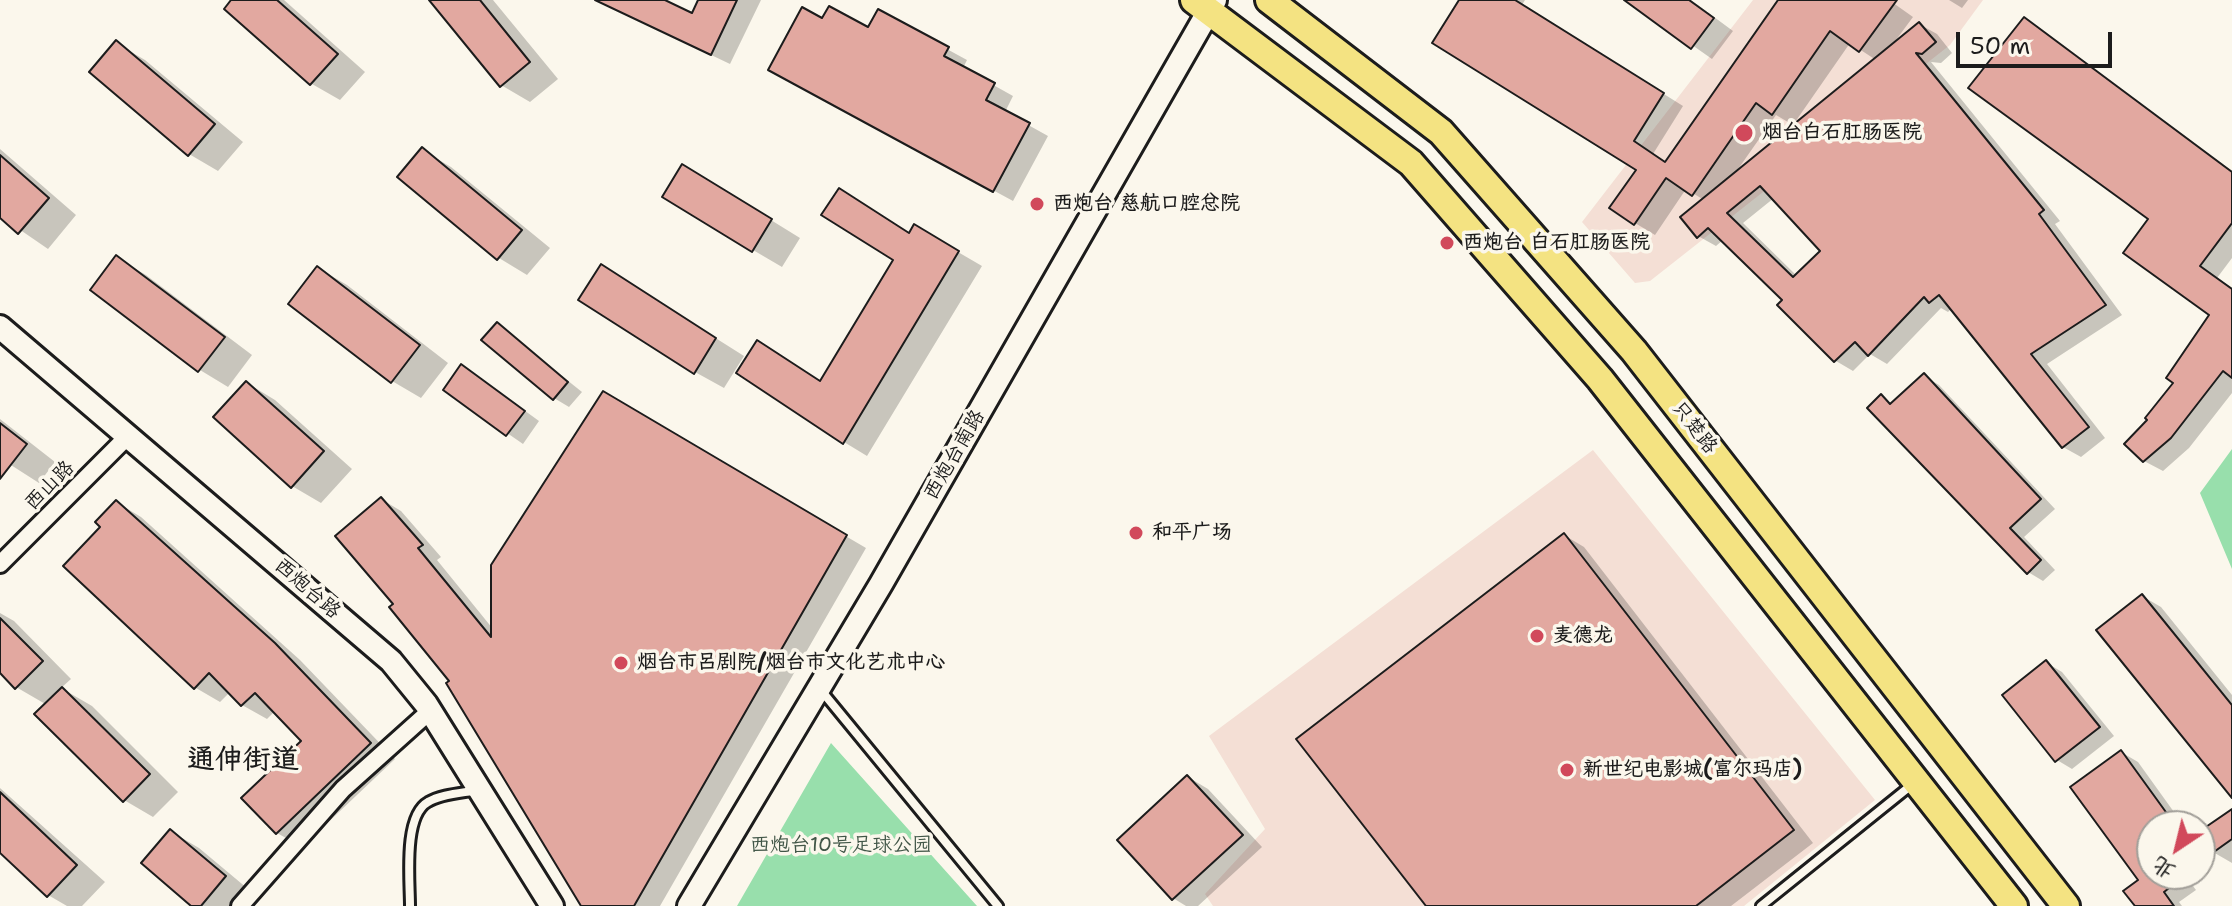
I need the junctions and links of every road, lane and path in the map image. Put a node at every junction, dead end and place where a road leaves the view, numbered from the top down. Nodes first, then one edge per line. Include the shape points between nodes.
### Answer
1 (1269, 0) edge
2 (1206, 3) edge
3 (0, 327) edge
4 (128, 436) junction
5 (0, 564) edge
6 (819, 688) junction
7 (430, 711) junction
8 (1918, 780) junction
9 (479, 789) junction
10 (240, 906) edge
11 (410, 906) edge
12 (552, 906) edge
13 (689, 906) edge
14 (998, 906) edge
15 (1761, 906) edge
16 (2014, 906) edge
17 (2066, 906) edge

1 - 17 main road, 只楚路 via 1441,132 1583,293
2 - 6 street, 西炮台南路
2 - 8 main road via 1411,163 1600,379
3 - 4 street, 西炮台路
4 - 5 street, 西山路
4 - 7 street, 西炮台路 via 391,661
6 - 13 street, 西炮台南路
6 - 14 lane
7 - 9 street, 西炮台路
7 - 10 street via 343,789
8 - 15 lane
8 - 16 main road
9 - 11 lane via 428,801 416,813 410,836
9 - 12 street, 西炮台路

